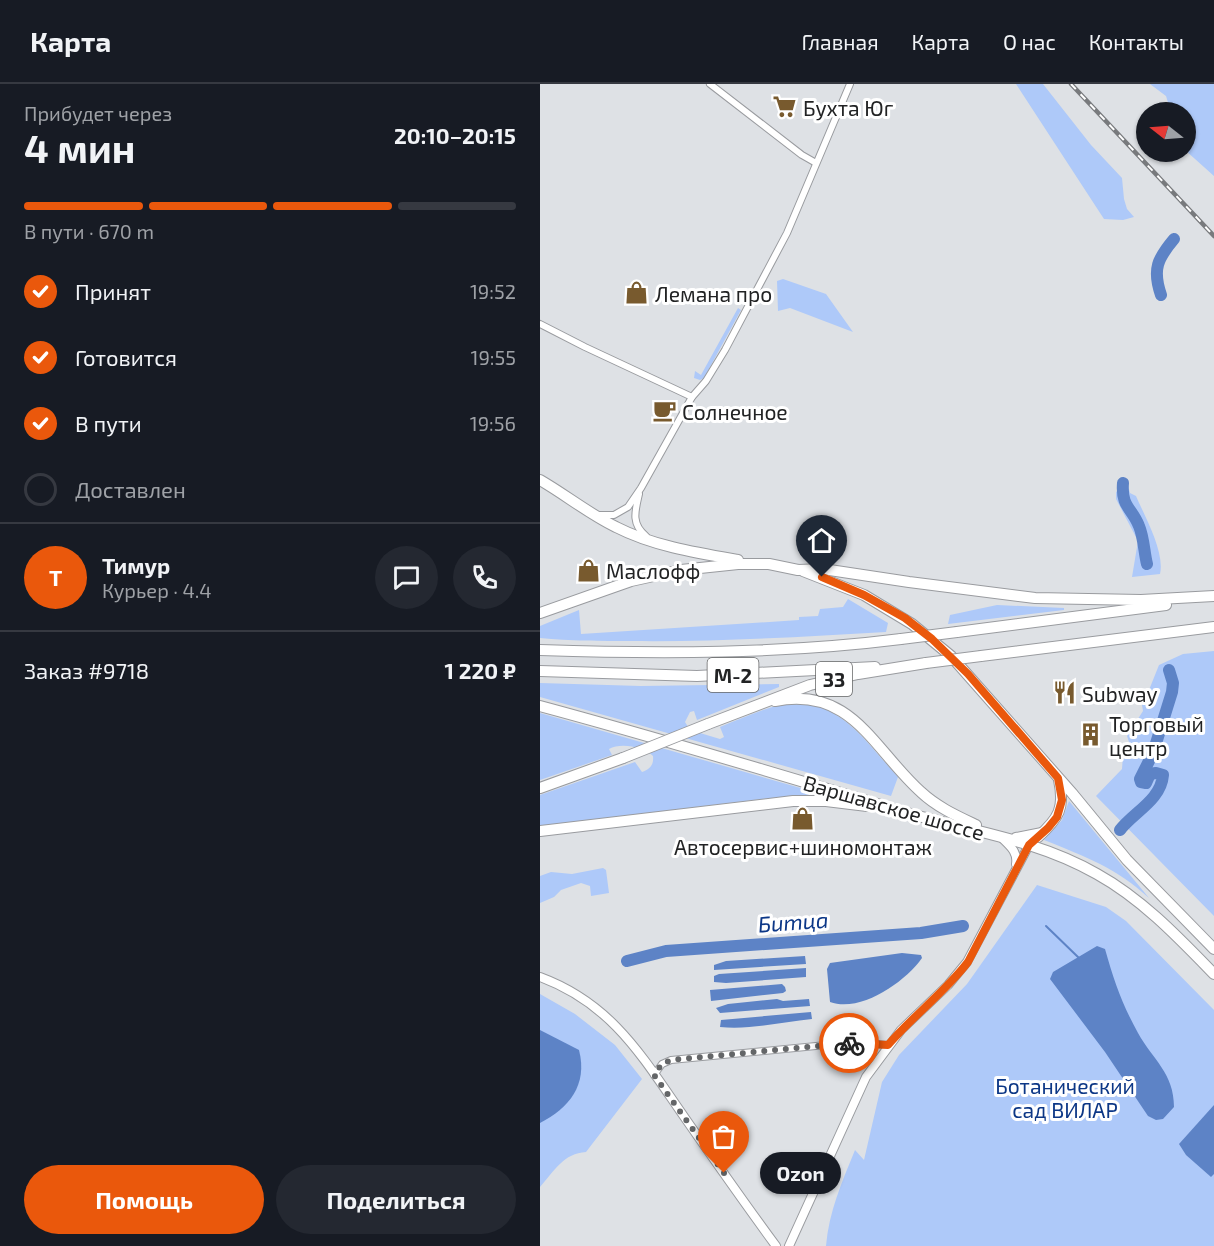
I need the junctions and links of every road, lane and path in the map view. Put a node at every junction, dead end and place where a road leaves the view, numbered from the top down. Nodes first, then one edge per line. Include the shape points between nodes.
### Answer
1 (710, 84) edge
2 (850, 84) edge
3 (816, 163) junction
4 (540, 324) edge
5 (692, 397) junction
6 (540, 475) edge
7 (540, 480) edge
8 (641, 488) junction
9 (563, 495) junction
10 (592, 515) junction
11 (653, 542) junction
12 (769, 564) junction
13 (798, 570) junction
14 (1214, 597) edge
15 (541, 613) edge
16 (1214, 627) edge
17 (540, 650) edge
18 (926, 663) junction
19 (540, 671) edge
20 (540, 706) edge
21 (745, 709) junction
22 (1058, 778) junction
23 (540, 788) edge
24 (908, 813) junction
25 (540, 831) edge
26 (1042, 833) junction
27 (1000, 837) junction
28 (1029, 845) junction
29 (1012, 876) junction
30 (1214, 949) edge
31 (1214, 974) edge
32 (540, 977) edge
33 (888, 1045) junction
34 (654, 1075) junction
35 (776, 1246) edge
36 (789, 1246) edge

1 - 3 street
2 - 3 street
3 - 5 street via 787,233 750,304 706,381
4 - 5 street
5 - 8 street
6 - 9 main road
7 - 9 main road
8 - 10 street via 620,513
8 - 11 street via 635,522
9 - 10 main road
10 - 11 main road
11 - 12 main road
12 - 13 main road
12 - 15 main road via 712,566 654,575
13 - 14 main road via 823,569 1035,597
13 - 22 main road via 864,595 932,639 968,674
14 - 17 main road, М-2, bridge via 902,639 752,650
16 - 18 main road, М-2, bridge
18 - 19 main road, М-2 via 697,676
18 - 21 main road, 33 via 835,679
20 - 24 main road, Варшавское шоссе
21 - 23 main road, 33, bridge
21 - 27 main road via 795,699 817,700 833,706 862,728 933,803
22 - 26 main road via 1062,793 1060,809
22 - 30 main road via 1127,860
24 - 25 main road via 842,802 793,801
24 - 27 main road, Варшавское шоссе
26 - 27 main road
26 - 28 main road
27 - 28 main road, Варшавское шоссе
27 - 29 street via 1017,856
28 - 29 street
28 - 31 main road, Варшавское шоссе via 1060,855 1120,888 1149,910
29 - 33 street via 968,962
32 - 34 street via 594,1005 634,1046
33 - 34 street via 856,1042 671,1060
33 - 36 street via 856,1097
34 - 35 street

